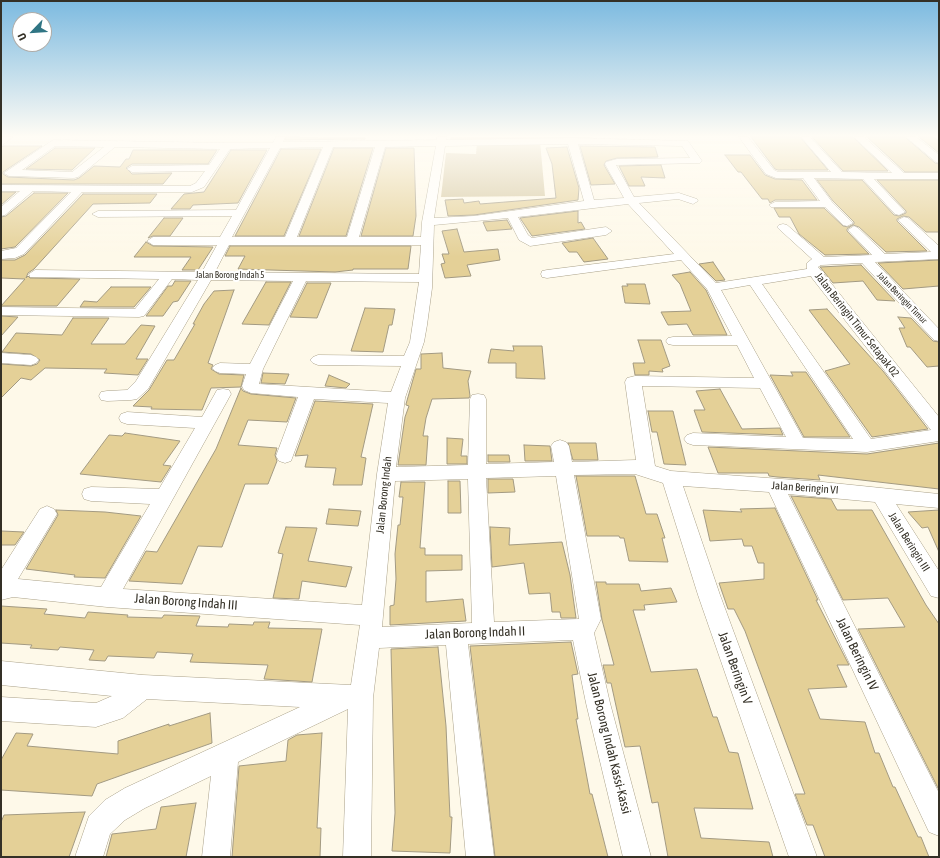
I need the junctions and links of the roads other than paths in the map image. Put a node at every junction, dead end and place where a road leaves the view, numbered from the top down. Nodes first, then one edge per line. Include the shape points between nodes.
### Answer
1 (206, 177) edge
2 (259, 177) edge
3 (316, 177) edge
4 (368, 177) edge
5 (435, 177) edge
6 (582, 177) edge
7 (617, 177) edge
8 (808, 177) edge
9 (867, 177) edge
10 (927, 177) edge
11 (937, 180) edge
12 (1, 188) edge
13 (29, 188) junction
14 (79, 189) junction
15 (693, 201) dead end
16 (631, 202) junction
17 (590, 204) junction
18 (828, 204) junction
19 (775, 205) dead end
20 (1, 213) edge
21 (239, 213) junction
22 (98, 214) dead end
23 (512, 215) junction
24 (428, 222) junction
25 (783, 227) dead end
26 (606, 231) dead end
27 (225, 240) junction
28 (290, 240) junction
29 (352, 240) junction
30 (153, 241) dead end
31 (427, 241) junction
32 (1, 255) edge
33 (684, 256) junction
34 (938, 256) edge
35 (882, 258) junction
36 (865, 259) junction
37 (818, 266) junction
38 (35, 274) dead end
39 (547, 274) dead end
40 (168, 276) junction
41 (208, 276) junction
42 (302, 276) junction
43 (425, 278) junction
44 (754, 281) junction
45 (713, 288) junction
46 (1, 311) edge
47 (939, 337) edge
48 (742, 340) junction
49 (673, 341) dead end
50 (1, 358) edge
51 (31, 360) dead end
52 (318, 360) dead end
53 (411, 361) junction
54 (220, 368) dead end
55 (255, 369) junction
56 (765, 383) junction
57 (223, 394) dead end
58 (309, 394) junction
59 (107, 396) dead end
60 (397, 398) junction
61 (478, 399) dead end
62 (127, 418) dead end
63 (207, 423) junction
64 (939, 429) edge
65 (939, 435) edge
66 (693, 439) dead end
67 (798, 444) junction
68 (560, 446) dead end
69 (867, 446) junction
70 (285, 456) dead end
71 (564, 468) junction
72 (646, 469) junction
73 (477, 471) junction
74 (386, 474) junction
75 (671, 478) junction
76 (775, 486) junction
77 (91, 494) dead end
78 (880, 494) junction
79 (164, 497) junction
80 (939, 501) edge
81 (47, 514) dead end
82 (939, 589) edge
83 (1, 590) edge
84 (107, 597) junction
85 (372, 616) junction
86 (582, 629) junction
87 (483, 633) junction
88 (456, 634) junction
89 (369, 638) junction
90 (1, 673) edge
91 (143, 687) junction
92 (354, 698) junction
93 (1, 709) edge
94 (226, 756) junction
95 (939, 822) edge
96 (89, 857) edge
97 (216, 857) edge
98 (357, 857) edge
99 (480, 857) edge
100 (637, 857) edge
101 (803, 857) edge

1 - 14 street via 200,185 192,189
2 - 21 street
3 - 28 street
4 - 29 street
5 - 24 street, Jalan Borong Indah
6 - 17 street
7 - 16 street
8 - 18 street
9 - 34 street
10 - 11 street
12 - 13 street
13 - 14 street
13 - 20 street
14 - 32 street via 20,251
15 - 16 street via 679,196
16 - 17 street
16 - 33 street
17 - 23 street
18 - 19 street
18 - 35 street
21 - 22 street
21 - 27 street
23 - 24 street
23 - 26 street via 523,237 530,242
24 - 31 street, Jalan Borong Indah
25 - 37 street
27 - 28 street
27 - 30 street
27 - 41 street
28 - 29 street
29 - 31 street
31 - 43 street, Jalan Borong Indah
33 - 39 street
33 - 45 street
34 - 35 street, Jalan Beringin Timur Setapak 02
35 - 36 street, Jalan Beringin Timur Setapak 02
36 - 37 street, Jalan Beringin Timur Setapak 02
36 - 47 street, Jalan Beringin Timur
37 - 44 street
37 - 64 street, Jalan Beringin Timur Setapak 02
38 - 40 street, Jalan Borong Indah 5
40 - 41 street, Jalan Borong Indah 5
40 - 46 street via 139,313
41 - 42 street, Jalan Borong Indah 5
41 - 59 street via 137,392 126,397
42 - 43 street, Jalan Borong Indah 5
42 - 55 street
43 - 53 street, Jalan Borong Indah via 420,325
44 - 45 street
44 - 69 street
45 - 48 street
48 - 49 street
48 - 56 street
50 - 51 street
52 - 53 street
53 - 60 street, Jalan Borong Indah
54 - 55 street
55 - 58 street via 250,382 252,388
56 - 67 street
56 - 72 street via 633,382
57 - 63 street
58 - 60 street
58 - 70 street
60 - 74 street, Jalan Borong Indah
61 - 73 street
62 - 63 street
63 - 79 street
65 - 69 street
66 - 67 street
67 - 69 street
68 - 71 street
71 - 72 street, Jalan Beringin VI via 622,466
71 - 73 street, Jalan Beringin VI
71 - 86 street via 590,619 588,625
72 - 75 street, Jalan Beringin VI
73 - 74 street, Jalan Beringin VI
73 - 87 street
74 - 85 street, Jalan Borong Indah
75 - 76 street, Jalan Beringin VI
75 - 101 street, Jalan Beringin V via 709,595
76 - 78 street, Jalan Beringin VI
76 - 95 street, Jalan Beringin IV
77 - 79 street
78 - 80 street, Jalan Beringin VI
78 - 82 street, Jalan Beringin III
79 - 84 street
81 - 83 street
83 - 84 street, Jalan Borong Indah III via 13,588
84 - 85 street, Jalan Borong Indah III
85 - 89 street, Jalan Borong Indah
86 - 87 street, Jalan Borong Indah II
86 - 100 street, Jalan Borong Indah Kassi-Kassi via 598,704
87 - 88 street, Jalan Borong Indah II
88 - 89 street, Jalan Borong Indah II
88 - 99 street
89 - 92 street, Jalan Borong Indah
90 - 91 street
91 - 92 street
91 - 93 street via 114,709 96,715
92 - 94 street
92 - 98 street, Jalan Borong Indah
94 - 96 street via 114,810 99,826
94 - 97 street

